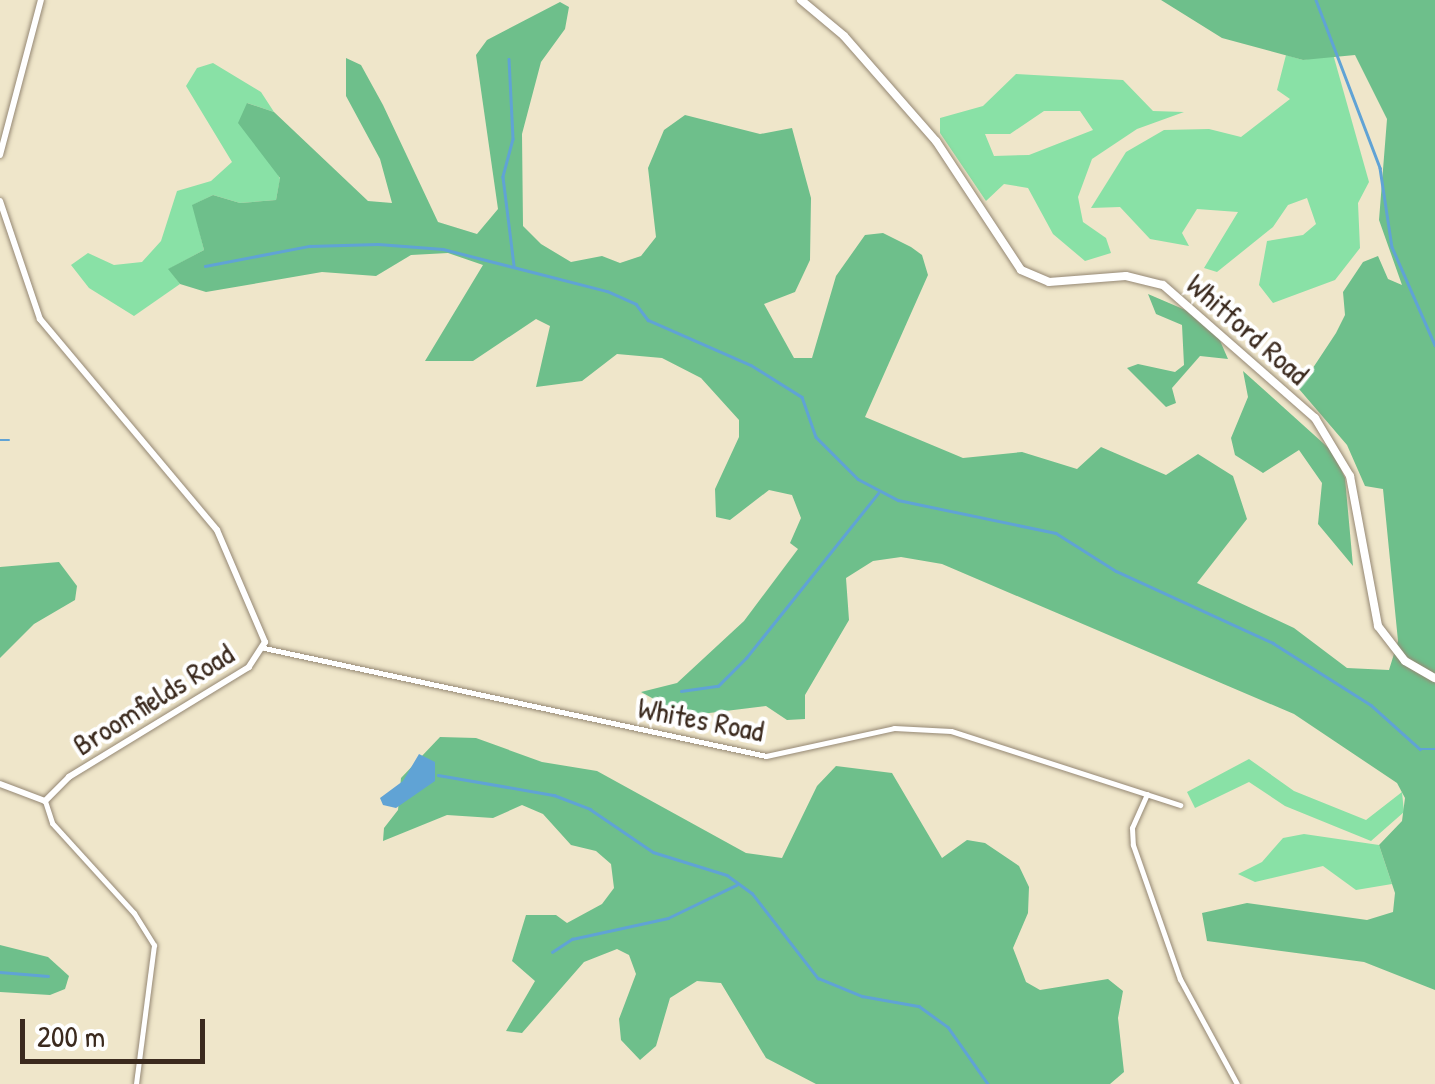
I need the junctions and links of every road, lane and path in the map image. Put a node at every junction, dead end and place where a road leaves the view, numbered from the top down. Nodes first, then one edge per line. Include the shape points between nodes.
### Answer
1 (41, 0) edge
2 (801, 0) edge
3 (0, 155) edge
4 (0, 201) edge
5 (264, 648) junction
6 (1435, 678) edge
7 (0, 784) edge
8 (1147, 794) junction
9 (45, 801) junction
10 (1180, 805) dead end
11 (136, 1084) edge
12 (1237, 1084) edge

1 - 3 street
2 - 6 main road, Whitford Road via 844,36 936,140 1021,270 1049,282 1126,276 1164,286 1315,418 1350,476 1378,626 1405,662
4 - 5 street, Broomfields Road via 40,319 217,530 258,618
5 - 8 street, Whites Road via 766,756 904,727 951,731
5 - 9 street, Broomfields Road via 249,667 69,777
7 - 9 street
8 - 10 street, Whites Road
8 - 12 street via 1132,828 1133,844 1180,979
9 - 11 street via 52,822 134,913 154,945

